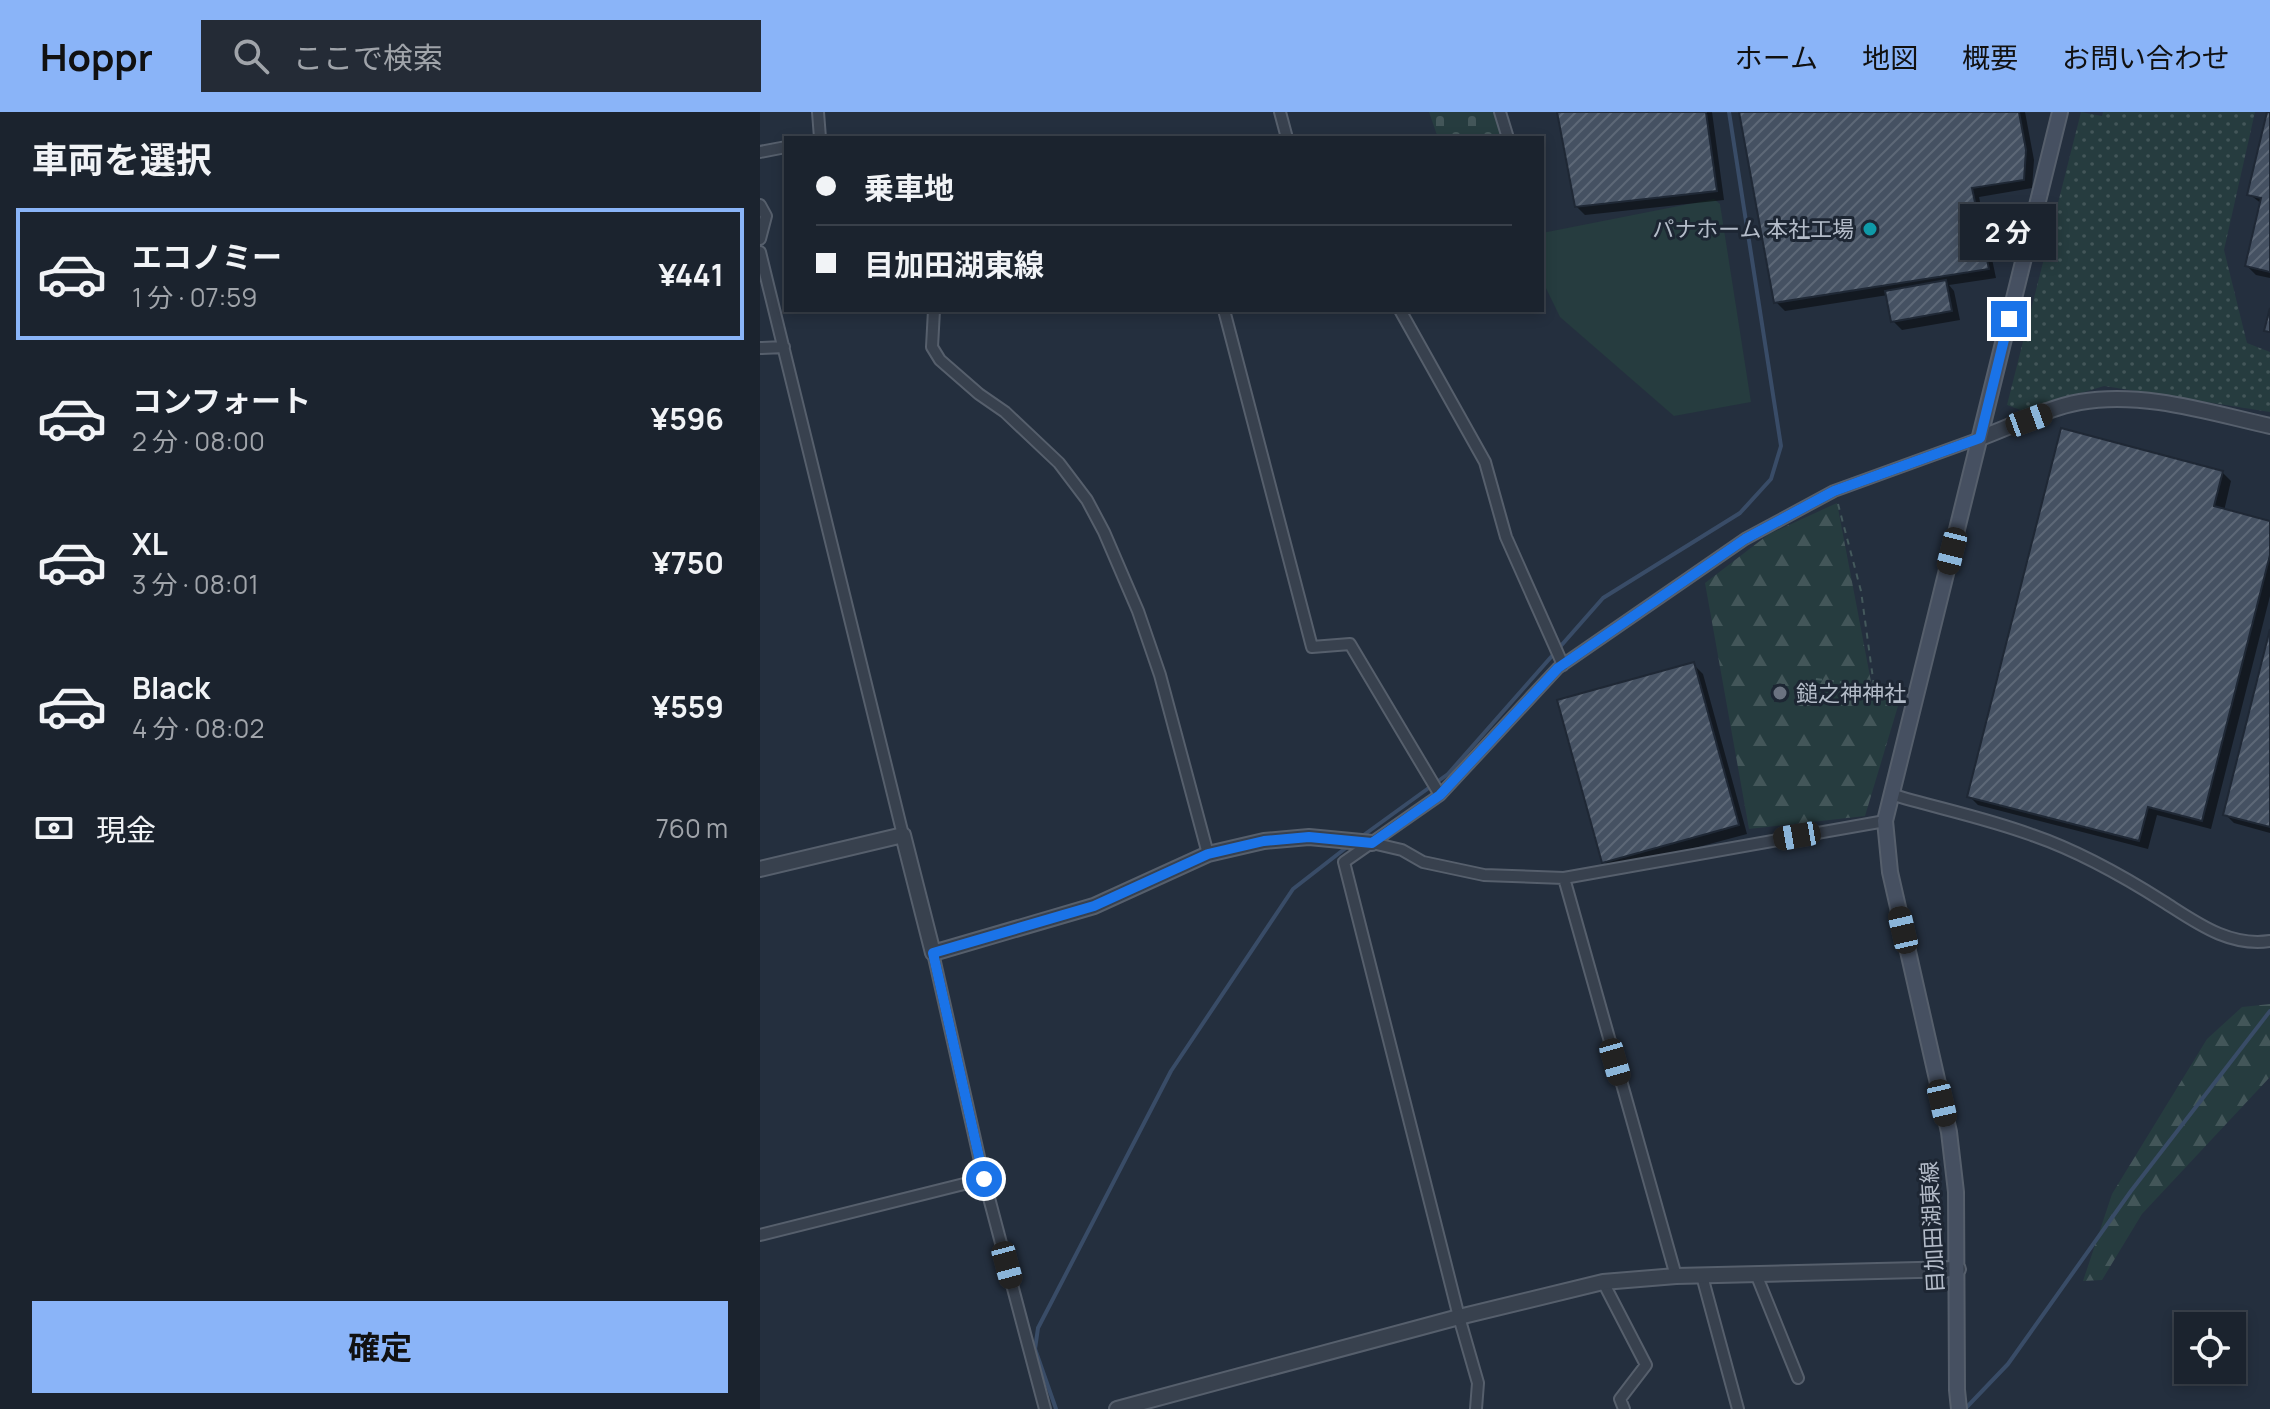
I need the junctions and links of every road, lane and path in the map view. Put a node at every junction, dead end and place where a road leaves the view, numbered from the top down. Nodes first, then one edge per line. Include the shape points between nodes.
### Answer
1 (818, 112) edge
2 (1280, 112) edge
3 (1500, 112) edge
4 (2060, 112) edge
5 (820, 136) edge
6 (1286, 136) edge
7 (1507, 136) edge
8 (784, 147) edge
9 (760, 152) edge
10 (760, 205) edge
11 (760, 239) edge
12 (760, 252) edge
13 (934, 312) edge
14 (1225, 312) edge
15 (1401, 312) edge
16 (784, 347) junction
17 (760, 348) edge
18 (2270, 426) edge
19 (1980, 438) junction
20 (1834, 491) junction
21 (1563, 665) junction
22 (1816, 679) dead end
23 (1874, 686) junction
24 (1916, 693) junction
25 (1890, 794) junction
26 (1440, 795) junction
27 (1885, 821) junction
28 (903, 835) junction
29 (1372, 843) junction
30 (1208, 854) junction
31 (760, 869) edge
32 (1564, 878) junction
33 (2270, 941) edge
34 (933, 953) junction
35 (984, 1179) junction
36 (760, 1235) edge
37 (1958, 1269) junction
38 (1756, 1274) junction
39 (1676, 1276) junction
40 (1702, 1276) junction
41 (1603, 1282) junction
42 (1459, 1317) junction
43 (1798, 1378) dead end
44 (1045, 1409) edge
45 (1117, 1409) edge
46 (1476, 1409) edge
47 (1624, 1409) edge
48 (1738, 1409) edge
49 (1959, 1409) edge

1 - 5 street
2 - 6 street
3 - 7 street
4 - 19 main road, 目加田湖東線
8 - 9 street
10 - 11 street via 766,216
12 - 16 street
13 - 30 street via 932,347 940,360 1059,463 1104,532 1160,675
14 - 26 street via 1312,647 1350,644
15 - 21 street via 1485,462 1506,537
16 - 17 street
16 - 28 street
18 - 19 street via 2120,397 2077,402
19 - 20 street
19 - 24 main road, 目加田湖東線
20 - 21 street via 1745,539
20 - 23 path via 1861,591
21 - 26 street
22 - 23 path
23 - 24 path
24 - 25 main road, 目加田湖東線
25 - 27 main road, 目加田湖東線
25 - 33 street via 2033,835 2121,875 2230,940
26 - 29 street
27 - 32 street
27 - 37 main road, 目加田湖東線 via 1890,872 1949,1132
28 - 31 street
28 - 34 street
29 - 30 street via 1309,837
29 - 32 street via 1423,862 1484,875
29 - 42 street via 1344,862
30 - 34 street via 1094,906
32 - 39 street
34 - 35 street
35 - 36 street
35 - 44 street
37 - 38 street
37 - 49 main road, 目加田湖東線
38 - 40 street
38 - 43 street
39 - 40 street
39 - 41 street
40 - 48 street
41 - 42 street
41 - 47 street via 1646,1365 1620,1399
42 - 45 street
42 - 46 street via 1478,1383

